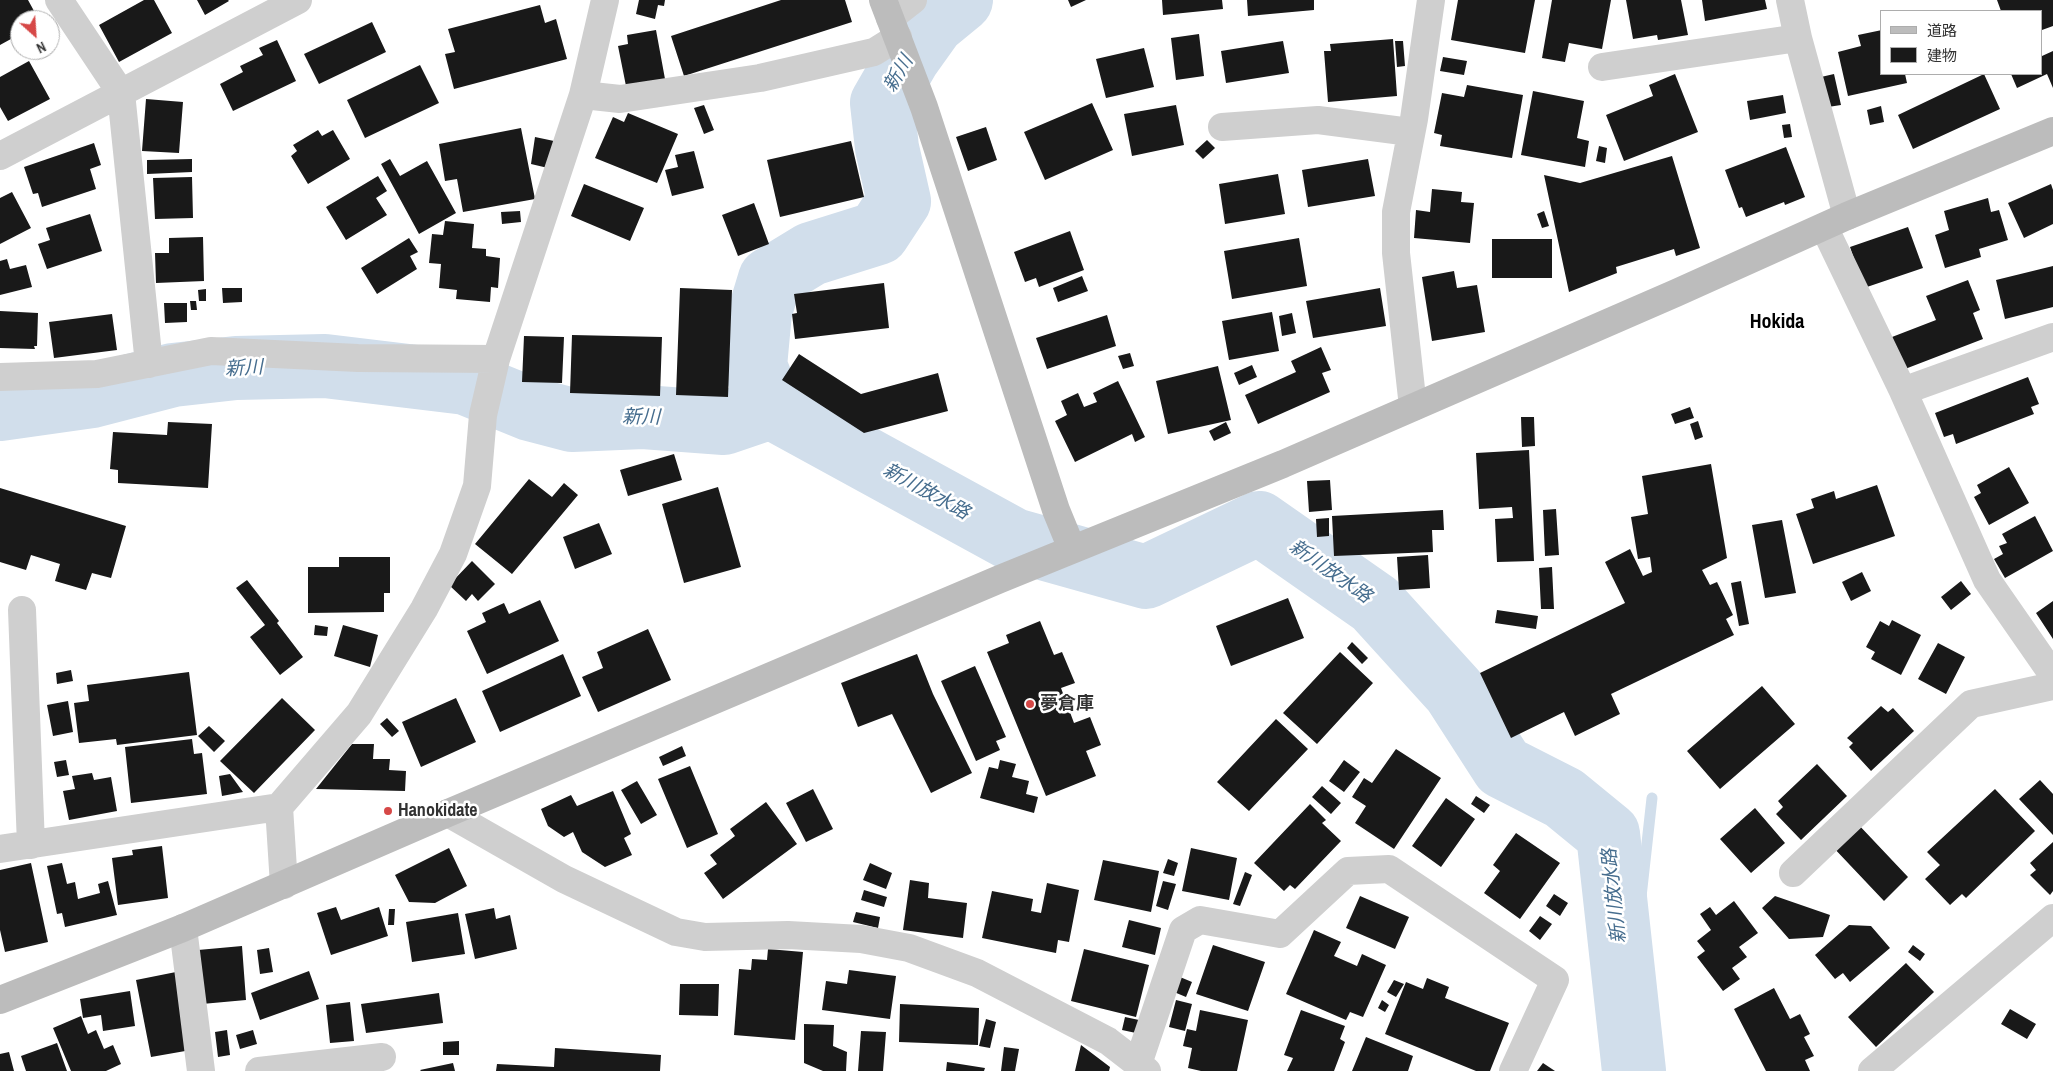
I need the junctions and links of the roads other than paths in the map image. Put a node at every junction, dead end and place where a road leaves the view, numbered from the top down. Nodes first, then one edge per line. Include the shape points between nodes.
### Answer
1 (59, 0) edge
2 (298, 0) edge
3 (605, 0) edge
4 (913, 0) edge
5 (1431, 0) edge
6 (1790, 0) edge
7 (892, 24) edge
8 (1798, 38) junction
9 (1602, 68) dead end
10 (121, 93) junction
11 (583, 95) junction
12 (1222, 127) dead end
13 (2053, 131) edge
14 (1410, 132) junction
15 (0, 156) edge
16 (1836, 222) junction
17 (2053, 338) edge
18 (149, 364) junction
19 (495, 365) junction
20 (0, 377) edge
21 (1903, 391) junction
22 (1413, 407) junction
23 (1072, 549) junction
24 (22, 610) dead end
25 (2053, 675) edge
26 (2053, 686) edge
27 (279, 807) junction
28 (448, 812) junction
29 (30, 844) junction
30 (0, 849) edge
31 (1793, 872) dead end
32 (284, 885) junction
33 (2053, 918) edge
34 (183, 928) junction
35 (0, 1000) edge
36 (382, 1057) dead end
37 (1142, 1067) edge
38 (197, 1070) edge
39 (259, 1071) edge
40 (1513, 1071) edge
41 (1872, 1071) edge

1 - 10 street
2 - 10 street
3 - 11 street
4 - 7 street
5 - 14 street
6 - 8 street
7 - 11 street via 874,52 760,78 620,99
7 - 23 street via 924,107 1056,510
8 - 9 street
8 - 16 street
10 - 15 street
10 - 18 street
11 - 19 street
12 - 14 street via 1318,120
13 - 16 street
14 - 22 street via 1396,212 1396,253
16 - 21 street
16 - 22 street
17 - 21 street
18 - 19 street via 211,351
18 - 20 street via 97,374
19 - 27 street via 484,415 477,486 453,554 424,609 359,714
21 - 25 street via 1987,580
22 - 23 street via 1283,464
23 - 28 street
24 - 29 street
26 - 31 street via 1971,704
27 - 29 street
27 - 32 street
28 - 32 street
28 - 37 street via 564,879 676,932 705,938 788,935 861,939 909,948 977,973 1108,1041
29 - 30 street
32 - 34 street
33 - 41 street
34 - 35 street
34 - 38 street
36 - 39 street
37 - 40 street via 1183,930 1200,920 1280,934 1348,871 1389,869 1556,980

